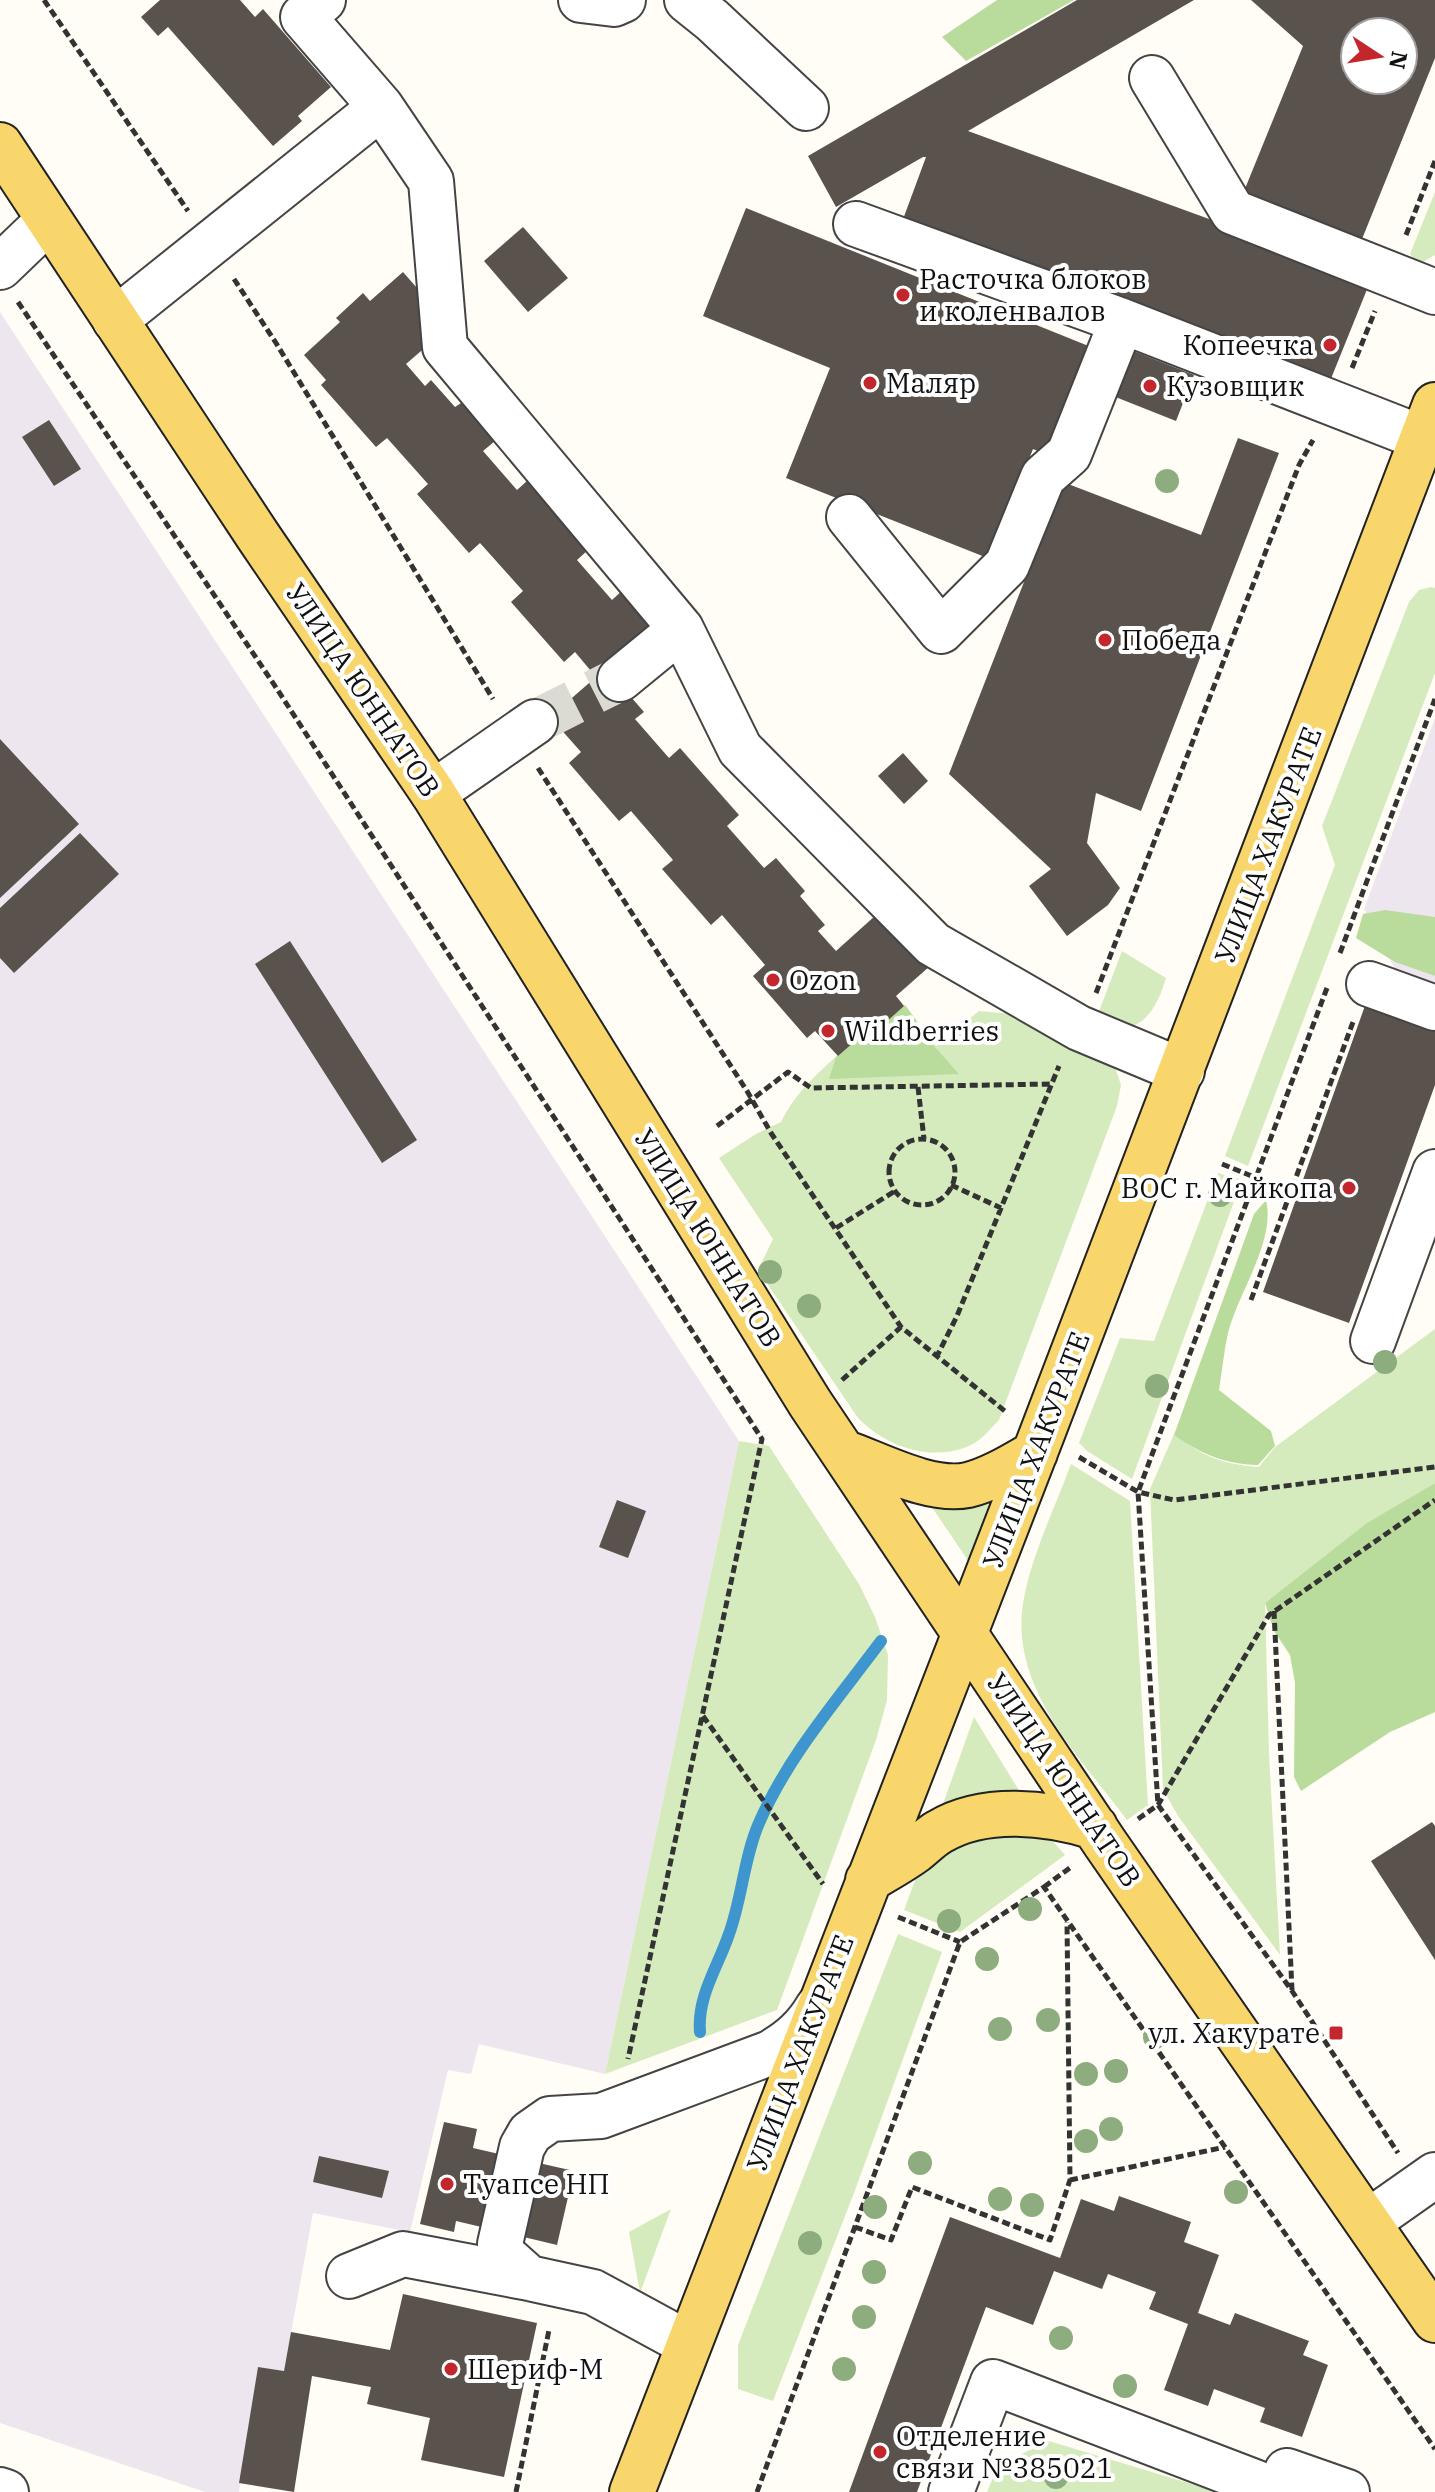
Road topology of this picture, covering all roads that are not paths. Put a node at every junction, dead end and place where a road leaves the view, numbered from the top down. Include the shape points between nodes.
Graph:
1 (323, 0) edge
2 (581, 0) edge
3 (623, 0) edge
4 (687, 0) edge
5 (1152, 78) dead end
6 (381, 107) junction
7 (806, 108) dead end
8 (0, 145) edge
9 (49, 220) junction
10 (856, 224) dead end
11 (9, 284) edge
12 (1435, 292) edge
13 (115, 320) junction
14 (1122, 321) junction
15 (1428, 422) edge
16 (849, 517) dead end
17 (681, 629) junction
18 (620, 679) tunnel mouth
19 (525, 729) tunnel mouth
20 (433, 793) junction
21 (1349, 984) road end
22 (1435, 1008) edge
23 (1182, 1071) junction
24 (1435, 1172) edge
25 (1419, 1214) junction
26 (1435, 1269) edge
27 (1373, 1341) dead end
28 (1038, 1444) junction
29 (843, 1452) junction
30 (964, 1634) junction
31 (1095, 1827) junction
32 (868, 1880) junction
33 (818, 2007) junction
34 (1427, 2180) edge
35 (1368, 2222) junction
36 (349, 2276) dead end
37 (529, 2278) junction
38 (1435, 2320) edge
39 (687, 2343) junction
40 (1268, 2487) edge
41 (0, 2490) edge
42 (6, 2492) edge
43 (632, 2492) edge
44 (951, 2492) edge
45 (1347, 2492) edge

1 - 6 street via 303,17
2 - 3 street
4 - 7 street
5 - 12 street via 1233,212
6 - 13 street
6 - 17 street via 431,181 445,347
8 - 9 main road, УЛИЦА ЮННАТОВ
9 - 11 street
9 - 13 main road, УЛИЦА ЮННАТОВ
10 - 14 street
13 - 20 main road, УЛИЦА ЮННАТОВ
14 - 15 street via 1334,403
14 - 16 street via 1069,454 1043,477 1007,565 941,631
15 - 23 main road, УЛИЦА ХАКУРАТЕ
17 - 18 street
17 - 23 street via 740,749 933,944 1079,1028
19 - 20 street
20 - 29 main road, УЛИЦА ЮННАТОВ
21 - 22 street
23 - 28 main road, УЛИЦА ХАКУРАТЕ
24 - 25 street
25 - 26 street via 1415,1240
25 - 27 street
28 - 29 main road via 989,1478 965,1485 923,1481
28 - 30 main road, УЛИЦА ХАКУРАТЕ
29 - 30 main road, УЛИЦА ЮННАТОВ
30 - 31 main road, УЛИЦА ЮННАТОВ
30 - 32 main road, УЛИЦА ХАКУРАТЕ
31 - 32 main road via 1025,1814 968,1821 939,1832
31 - 35 main road, УЛИЦА ЮННАТОВ
32 - 33 main road, УЛИЦА ХАКУРАТЕ
33 - 37 street via 795,2037 770,2053 601,2116 550,2119 530,2133 522,2147 500,2244 501,2253
33 - 39 main road, УЛИЦА ХАКУРАТЕ
34 - 35 street
35 - 38 main road, УЛИЦА ЮННАТОВ
36 - 37 street via 403,2254
37 - 39 street via 593,2292
39 - 43 main road, УЛИЦА ХАКУРАТЕ
40 - 44 street via 993,2382
40 - 45 street via 1287,2471
41 - 42 street

